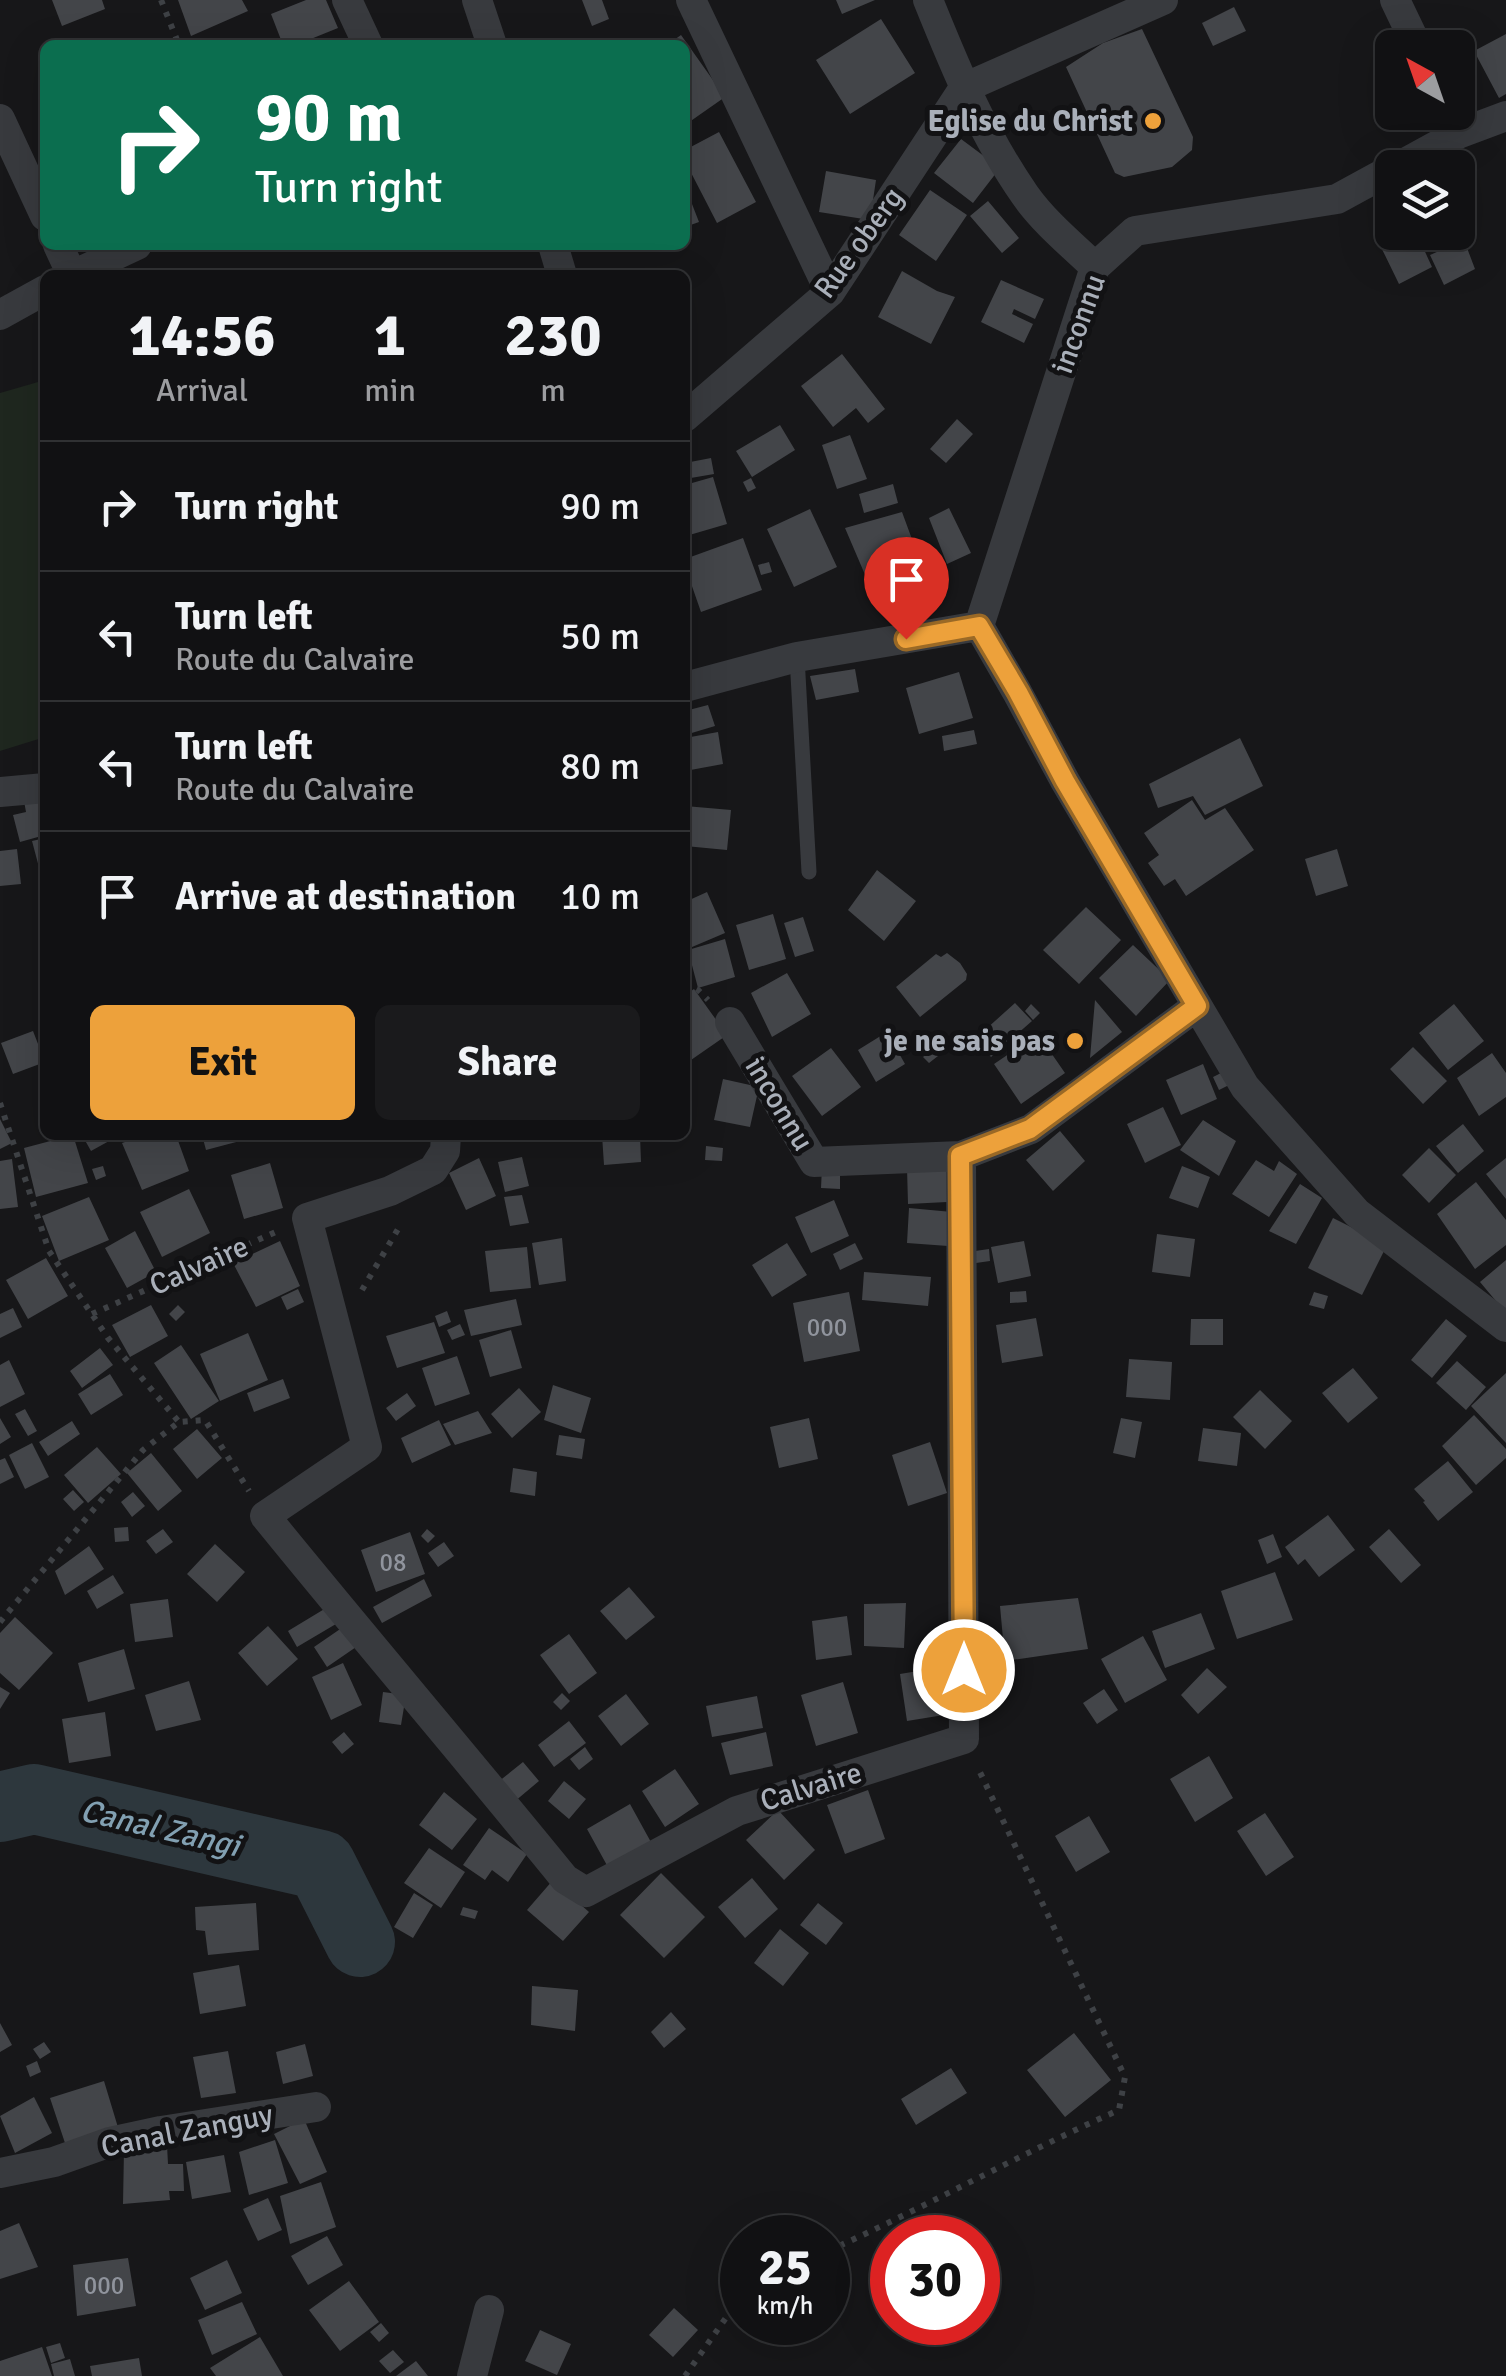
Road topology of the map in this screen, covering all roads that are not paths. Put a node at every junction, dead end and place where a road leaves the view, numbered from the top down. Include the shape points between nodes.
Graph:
1 (347, 0) edge
2 (477, 0) edge
3 (691, 0) edge
4 (928, 0) edge
5 (1163, 0) edge
6 (1396, 0) edge
7 (1410, 30) edge
8 (366, 40) edge
9 (490, 40) edge
10 (964, 88) junction
11 (1506, 116) edge
12 (0, 119) edge
13 (1475, 120) edge
14 (1444, 130) edge
15 (1418, 150) edge
16 (1375, 179) edge
17 (40, 205) edge
18 (126, 250) edge
19 (1095, 268) junction
20 (84, 270) edge
21 (830, 292) junction
22 (40, 293) edge
23 (0, 314) edge
24 (690, 413) edge
25 (979, 626) junction
26 (797, 657) junction
27 (690, 685) edge
28 (40, 788) edge
29 (0, 792) edge
30 (809, 872) dead end
31 (1197, 1006) junction
32 (730, 1022) dead end
33 (446, 1140) edge
34 (960, 1156) junction
35 (1506, 1327) edge
36 (316, 2107) dead end
37 (0, 2173) edge
38 (488, 2310) dead end
39 (472, 2376) edge

1 - 8 street
2 - 9 street
3 - 21 street
4 - 10 street
5 - 10 street
6 - 7 street
10 - 19 street via 1025,195
10 - 21 street, Rue oberg
11 - 13 street, inconnu
12 - 17 street
14 - 15 street, inconnu
16 - 19 street, inconnu via 1338,199 1135,230
18 - 20 street
19 - 25 street, inconnu
21 - 24 street, Rue oberg
22 - 23 street
25 - 26 street
25 - 31 street
26 - 27 street
26 - 30 lane
28 - 29 street
31 - 34 street via 1030,1129
31 - 35 street via 1244,1087 1357,1213
32 - 34 street, inconnu via 814,1162
33 - 34 street, Calvaire via 433,1170 307,1218 367,1447 266,1516 565,1879 586,1892 737,1810 964,1739
36 - 37 street, Canal Zanguy via 161,2130
38 - 39 street

